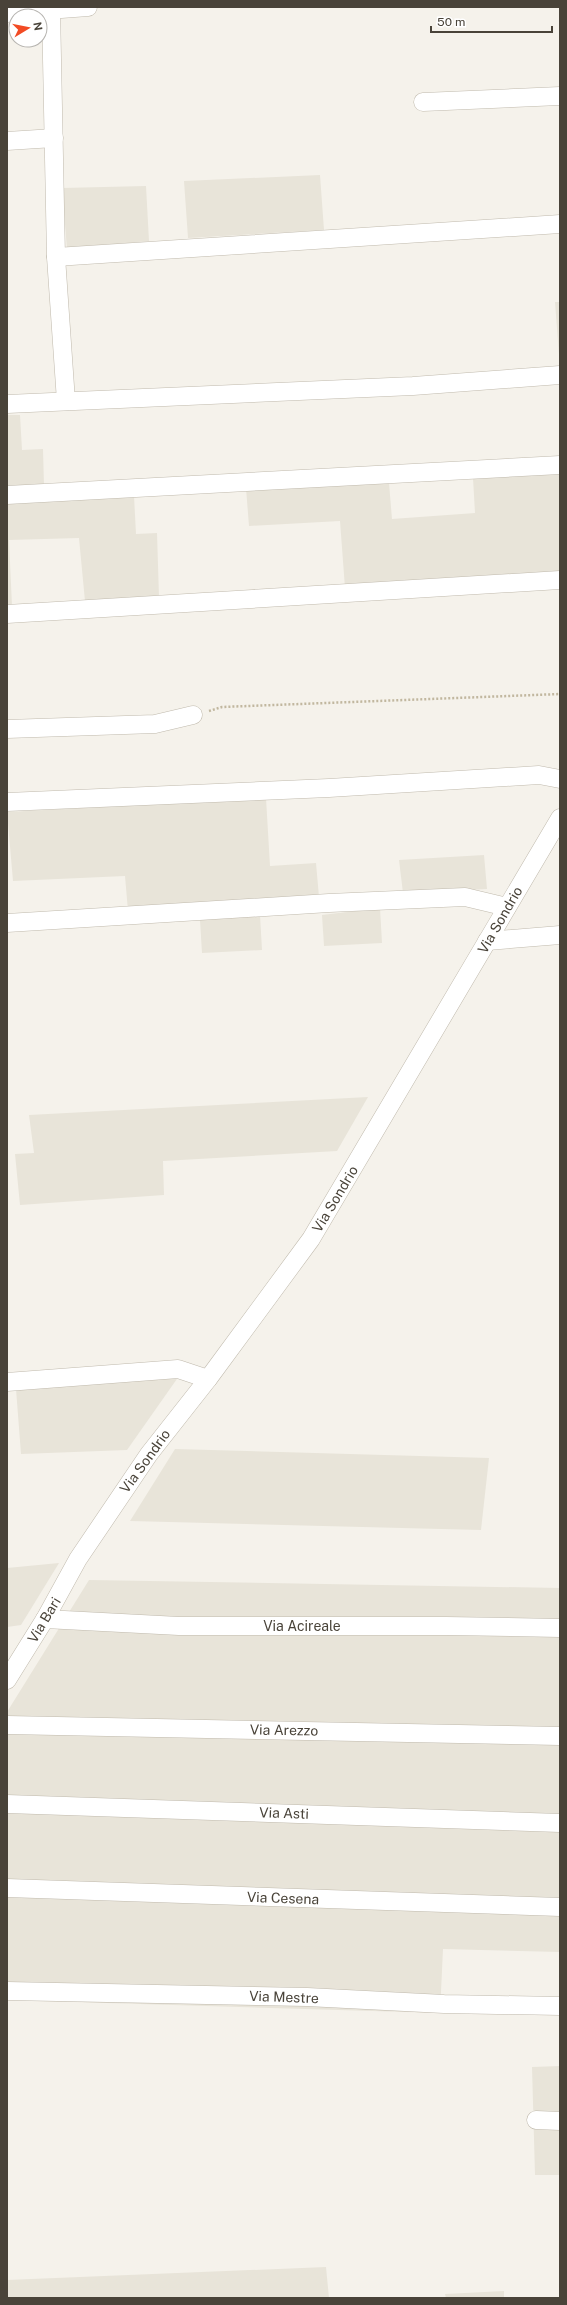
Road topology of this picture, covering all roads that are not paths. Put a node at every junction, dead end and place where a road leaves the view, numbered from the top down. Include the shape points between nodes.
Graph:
1 (88, 7) edge
2 (51, 9) junction
3 (7, 12) edge
4 (560, 96) edge
5 (423, 102) dead end
6 (54, 138) junction
7 (7, 141) edge
8 (560, 224) edge
9 (56, 256) junction
10 (560, 375) edge
11 (66, 401) junction
12 (7, 404) edge
13 (560, 464) edge
14 (7, 495) edge
15 (560, 580) edge
16 (7, 614) edge
17 (193, 715) road end
18 (7, 729) edge
19 (560, 779) edge
20 (7, 802) edge
21 (560, 818) edge
22 (507, 907) junction
23 (7, 923) edge
24 (560, 935) edge
25 (487, 941) junction
26 (208, 1379) junction
27 (7, 1382) edge
28 (78, 1558) joint
29 (45, 1620) junction
30 (560, 1628) edge
31 (7, 1680) edge
32 (7, 1725) edge
33 (560, 1736) edge
34 (7, 1804) edge
35 (560, 1823) edge
36 (7, 1888) edge
37 (560, 1907) edge
38 (7, 1991) edge
39 (560, 2006) edge
40 (536, 2120) dead end
41 (560, 2121) edge

1 - 2 street
2 - 3 street
2 - 6 street
4 - 5 street
6 - 7 street
6 - 9 street
8 - 9 street
9 - 11 street
10 - 11 street via 413,386
11 - 12 street
13 - 14 street
15 - 16 street
17 - 18 street via 155,724
19 - 20 street via 539,775
21 - 22 street, Via Sondrio
22 - 23 street via 466,897
22 - 25 street, Via Sondrio
24 - 25 street
25 - 26 street, Via Sondrio via 311,1239
26 - 27 street via 178,1369
26 - 28 street, Via Sondrio via 149,1454
28 - 29 street, Via Bari
29 - 30 street, Via Acireale via 180,1626
29 - 31 street, Via Bari
32 - 33 street, Via Arezzo
34 - 35 street, Via Asti
36 - 37 street, Via Cesena
38 - 39 street, Via Mestre
40 - 41 street

